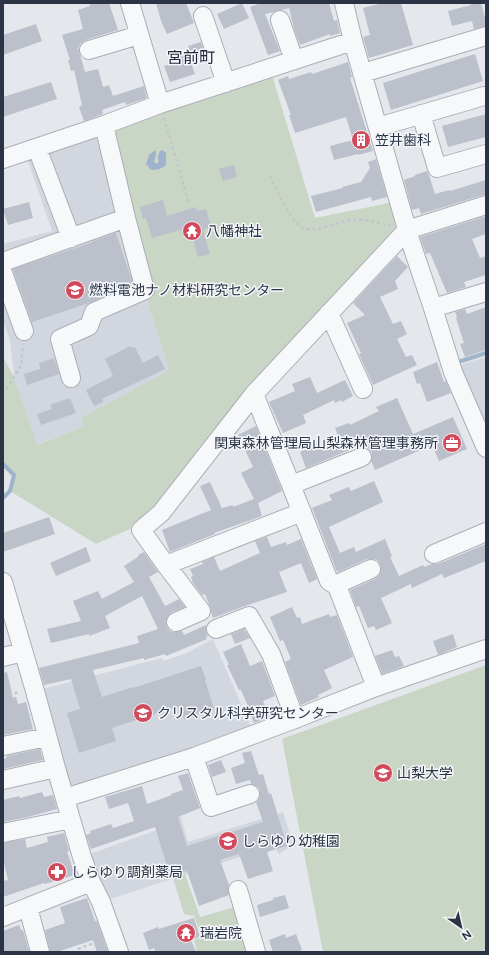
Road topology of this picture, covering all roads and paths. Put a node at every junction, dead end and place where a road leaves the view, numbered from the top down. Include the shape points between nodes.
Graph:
1 (130, 3) edge
2 (344, 3) edge
3 (203, 16) dead end
4 (280, 20) dead end
5 (139, 35) junction
6 (486, 36) edge
7 (353, 41) junction
8 (89, 50) dead end
9 (294, 60) junction
10 (363, 73) junction
11 (226, 83) junction
12 (484, 96) dead end
13 (160, 104) junction
14 (421, 114) junction
15 (104, 125) junction
16 (378, 127) junction
17 (37, 148) junction
18 (486, 154) edge
19 (3, 159) edge
20 (270, 176) dead end
21 (190, 204) dead end
22 (486, 205) edge
23 (126, 218) junction
24 (407, 230) junction
25 (71, 238) junction
26 (3, 262) edge
27 (3, 273) edge
28 (486, 292) edge
29 (433, 308) junction
30 (329, 313) junction
31 (24, 331) joint
32 (71, 378) dead end
33 (363, 389) dead end
34 (3, 394) edge
35 (254, 394) junction
36 (486, 448) edge
37 (362, 457) dead end
38 (291, 485) junction
39 (302, 512) junction
40 (486, 532) edge
41 (434, 554) dead end
42 (166, 565) junction
43 (370, 570) dead end
44 (3, 582) edge
45 (335, 585) junction
46 (176, 622) dead end
47 (216, 629) dead end
48 (486, 649) edge
49 (23, 652) junction
50 (3, 657) edge
51 (376, 687) junction
52 (295, 719) junction
53 (47, 737) junction
54 (3, 746) edge
55 (194, 757) junction
56 (56, 768) junction
57 (3, 780) edge
58 (250, 794) dead end
59 (64, 798) junction
60 (71, 819) junction
61 (3, 833) edge
62 (92, 882) junction
63 (238, 890) dead end
64 (28, 907) junction
65 (3, 917) edge
66 (116, 944) edge
67 (78, 949) dead end
68 (40, 952) edge
69 (256, 952) edge

1 - 5 street
2 - 7 street
3 - 11 street
4 - 9 street
5 - 8 street
5 - 13 street
6 - 10 street
7 - 9 street
7 - 10 street
9 - 11 street
10 - 16 street
11 - 13 street
12 - 14 street
13 - 15 street
13 - 21 path
14 - 16 street
14 - 18 street via 437,168
15 - 17 street
15 - 23 street
16 - 24 street
17 - 19 street
17 - 25 street
20 - 24 path via 292,220 302,228 314,229 351,220 362,220
22 - 24 street
23 - 25 street
23 - 32 street via 145,290 94,312 89,326 60,340
24 - 29 street
24 - 30 street
25 - 26 street
27 - 31 street
28 - 29 street
29 - 36 street via 453,372
30 - 33 street
30 - 35 street
31 - 34 path via 21,366
35 - 38 street
35 - 42 street via 161,513 141,530
37 - 38 street
38 - 39 street
39 - 42 street
39 - 45 street via 329,581
40 - 41 street
42 - 46 street via 201,611
43 - 45 street
44 - 49 street
45 - 51 street
47 - 52 street via 248,616 271,654
48 - 51 street
49 - 50 street
49 - 53 street
51 - 52 street
52 - 55 street
53 - 54 street
53 - 56 street
55 - 58 street via 210,807
55 - 59 street
56 - 57 street
56 - 59 street
59 - 60 street
60 - 61 street
60 - 62 street
62 - 64 street
62 - 66 street
63 - 69 street
64 - 65 street
64 - 68 street
66 - 67 path

